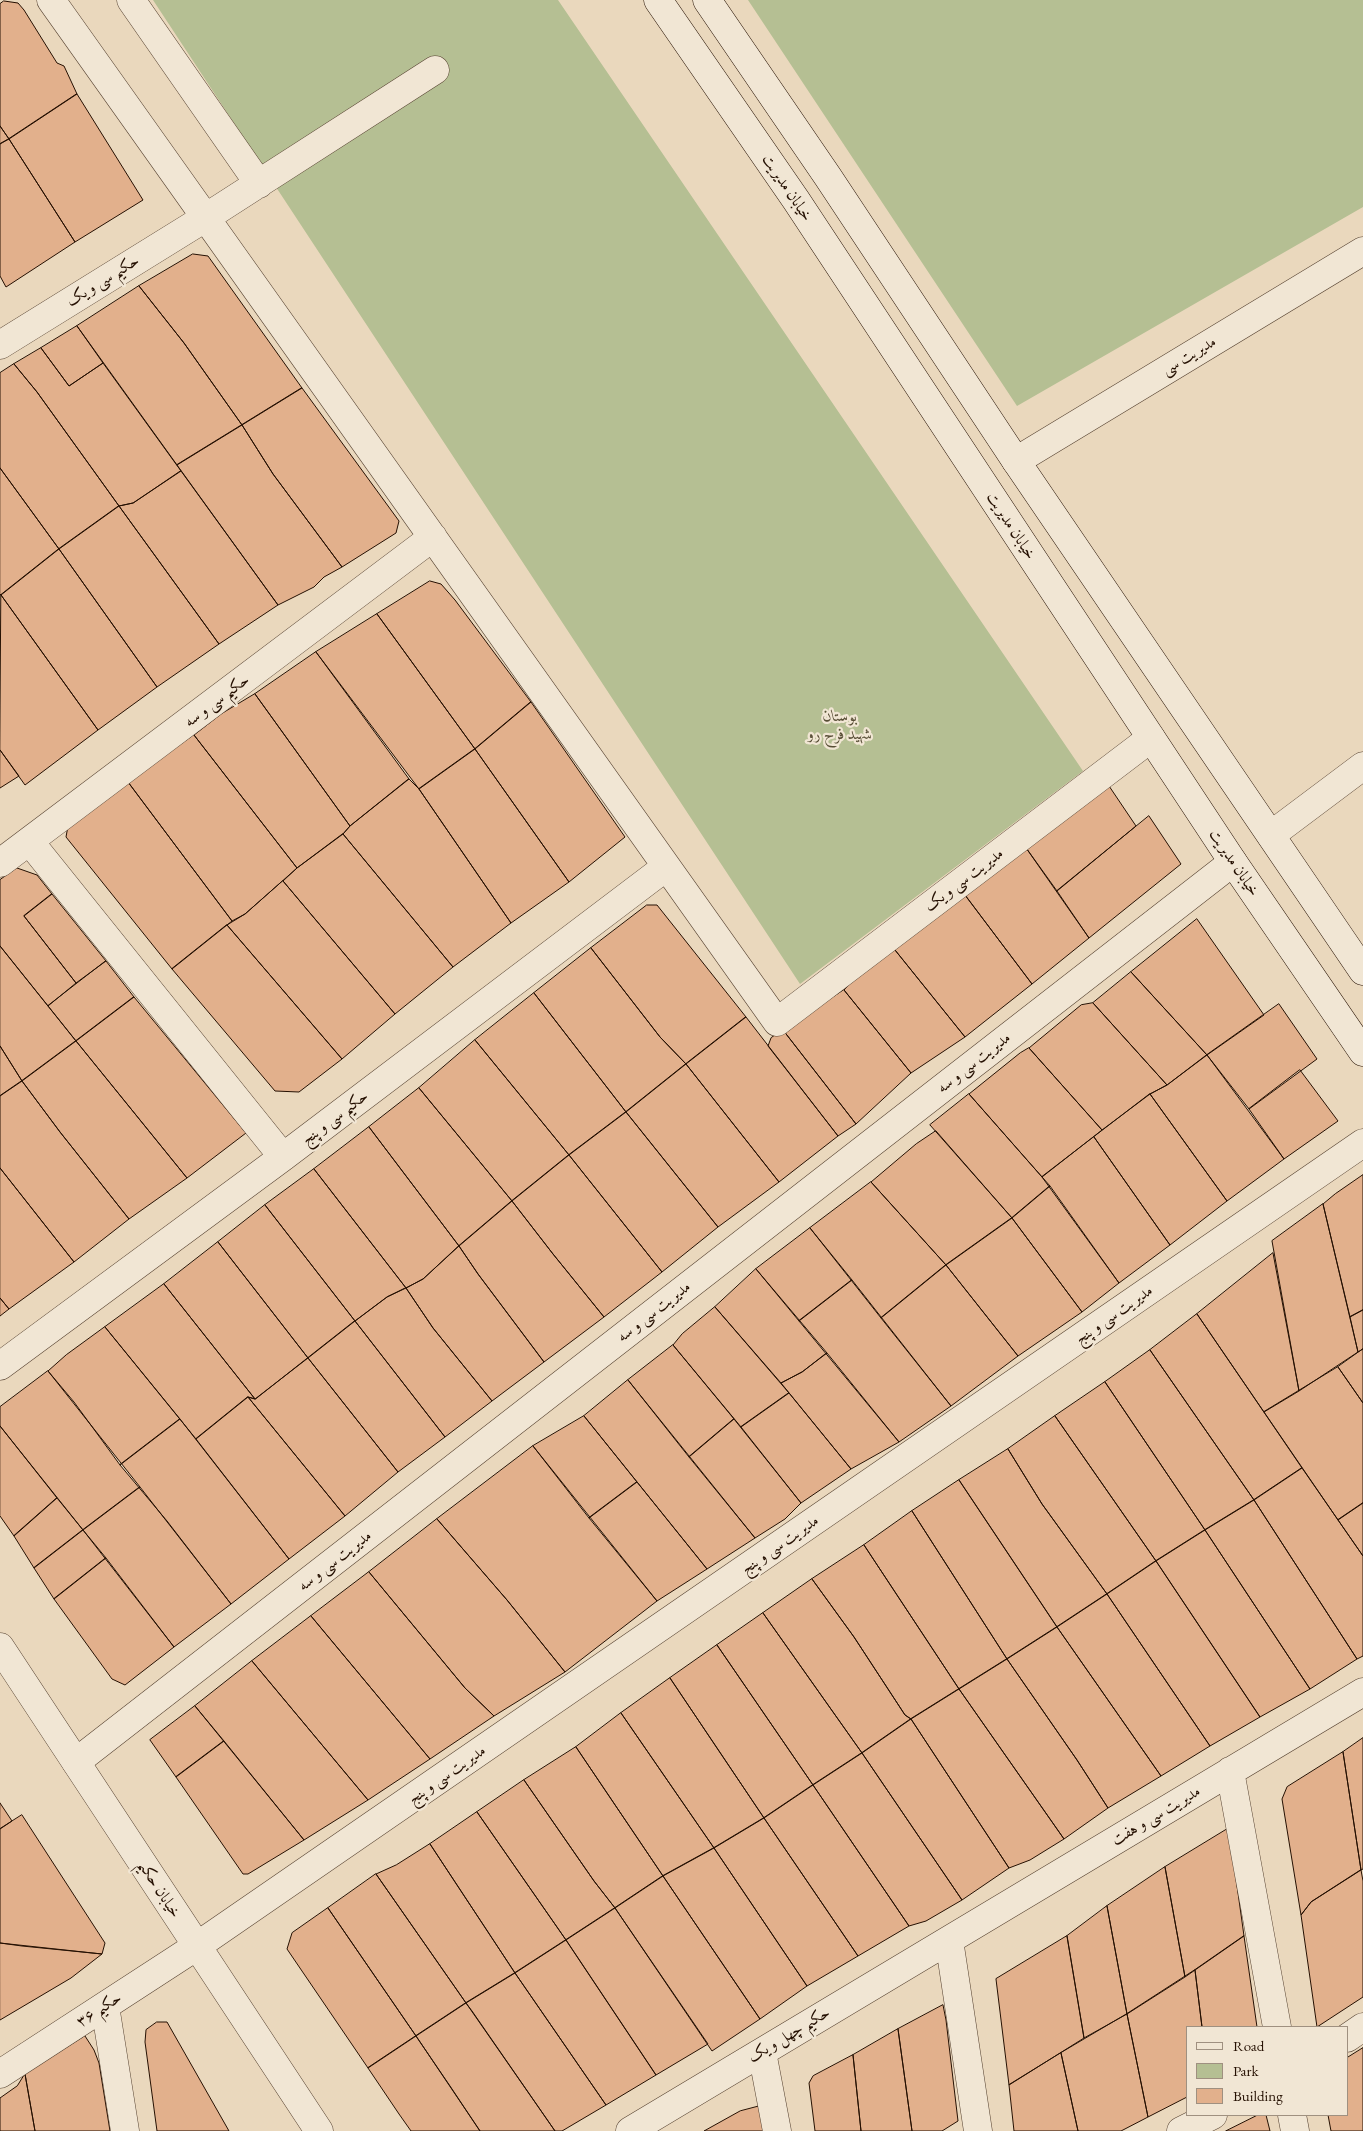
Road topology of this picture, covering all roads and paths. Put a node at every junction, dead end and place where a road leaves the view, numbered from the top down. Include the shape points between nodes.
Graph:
1 (51, 0) edge
2 (132, 0) edge
3 (658, 0) edge
4 (707, 0) edge
5 (435, 70) dead end
6 (828, 177) junction
7 (259, 184) junction
8 (796, 200) junction
9 (205, 218) junction
10 (1363, 251) edge
11 (0, 345) edge
12 (1016, 461) junction
13 (433, 538) junction
14 (1151, 738) junction
15 (1363, 766) edge
16 (1270, 835) junction
17 (30, 842) junction
18 (1233, 862) junction
19 (0, 863) edge
20 (666, 867) junction
21 (1363, 971) edge
22 (1363, 1052) edge
23 (1363, 1143) edge
24 (283, 1157) junction
25 (0, 1366) edge
26 (0, 1647) edge
27 (1363, 1692) edge
28 (76, 1762) junction
29 (1230, 1772) junction
30 (949, 1940) junction
31 (197, 1946) junction
32 (104, 2006) junction
33 (1277, 2026) edge
34 (1363, 2027) edge
35 (1348, 2037) edge
36 (762, 2052) junction
37 (0, 2074) edge
38 (1212, 2116) edge
39 (1292, 2116) edge
40 (974, 2129) edge
41 (125, 2131) edge
42 (318, 2131) edge
43 (630, 2131) edge
44 (777, 2131) edge
45 (1181, 2131) edge
46 (1295, 2131) edge

1 - 9 street
2 - 7 street
3 - 8 street, خیابان مدیریت
4 - 6 street
5 - 7 street, حکیم سی و یک
6 - 8 street
6 - 12 street
7 - 9 street, حکیم سی و یک
8 - 14 street, خیابان مدیریت
9 - 11 street, حکیم سی و یک
9 - 13 street
10 - 12 street, مدیریت سی
12 - 16 street
13 - 17 street, حکیم سی و سه
13 - 20 street
14 - 18 street, خیابان مدیریت
14 - 20 street, مدیریت سی و یک via 777,1022
15 - 16 street
16 - 21 street
17 - 19 street, حکیم سی و سه
17 - 24 street
18 - 22 street, خیابان مدیریت
18 - 28 street, مدیریت سی و سه
20 - 24 street, حکیم سی و پنج
23 - 31 street, مدیریت سی و پنج
24 - 25 street, حکیم سی و پنج
26 - 28 street, خیابان حکیم
27 - 29 street, مدیریت سی و هفت
28 - 31 street, خیابان حکیم
29 - 30 street, مدیریت سی و هفت
29 - 33 street
30 - 36 street, حکیم چهل و یک
30 - 40 street
31 - 32 street, حکیم ۳۶
31 - 42 street, خیابان حکیم
32 - 37 street, حکیم ۳۶
32 - 41 street
34 - 35 street
36 - 43 street, حکیم چهل و یک
36 - 44 street
38 - 45 street
39 - 46 street

